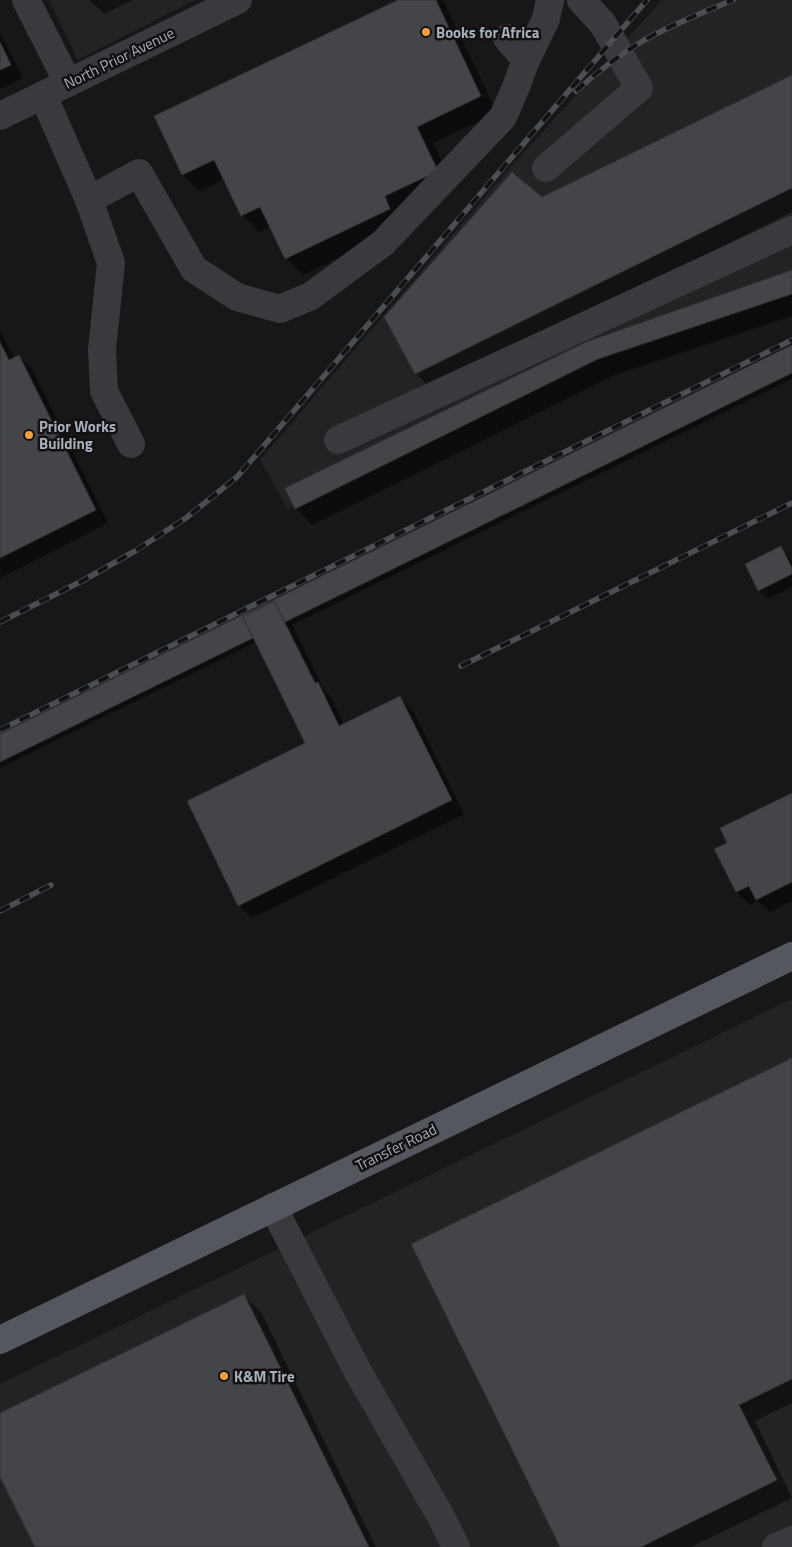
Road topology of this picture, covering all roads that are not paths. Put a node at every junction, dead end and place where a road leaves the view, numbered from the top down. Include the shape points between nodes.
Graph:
1 (26, 0) edge
2 (238, 0) edge
3 (550, 0) edge
4 (581, 0) edge
5 (507, 38) dead end
6 (526, 60) junction
7 (68, 83) junction
8 (43, 95) junction
9 (0, 116) edge
10 (546, 168) dead end
11 (89, 200) junction
12 (792, 230) edge
13 (338, 440) dead end
14 (131, 444) dead end
15 (792, 956) edge
16 (273, 1207) junction
17 (0, 1340) edge
18 (792, 1540) edge
19 (456, 1547) edge
20 (776, 1547) edge

1 - 7 street
2 - 7 street, North Prior Avenue
3 - 6 street via 546,19
4 - 10 street via 603,24 639,88
5 - 6 street
6 - 11 street via 503,117 383,243 311,296 280,309 237,297 194,269 138,174
7 - 8 street, North Prior Avenue
8 - 9 street, North Prior Avenue
8 - 11 street
11 - 14 street via 111,263 102,349 104,391
12 - 13 street
15 - 16 main road, Transfer Road
16 - 17 main road, Transfer Road
16 - 19 street via 357,1370
18 - 20 street

